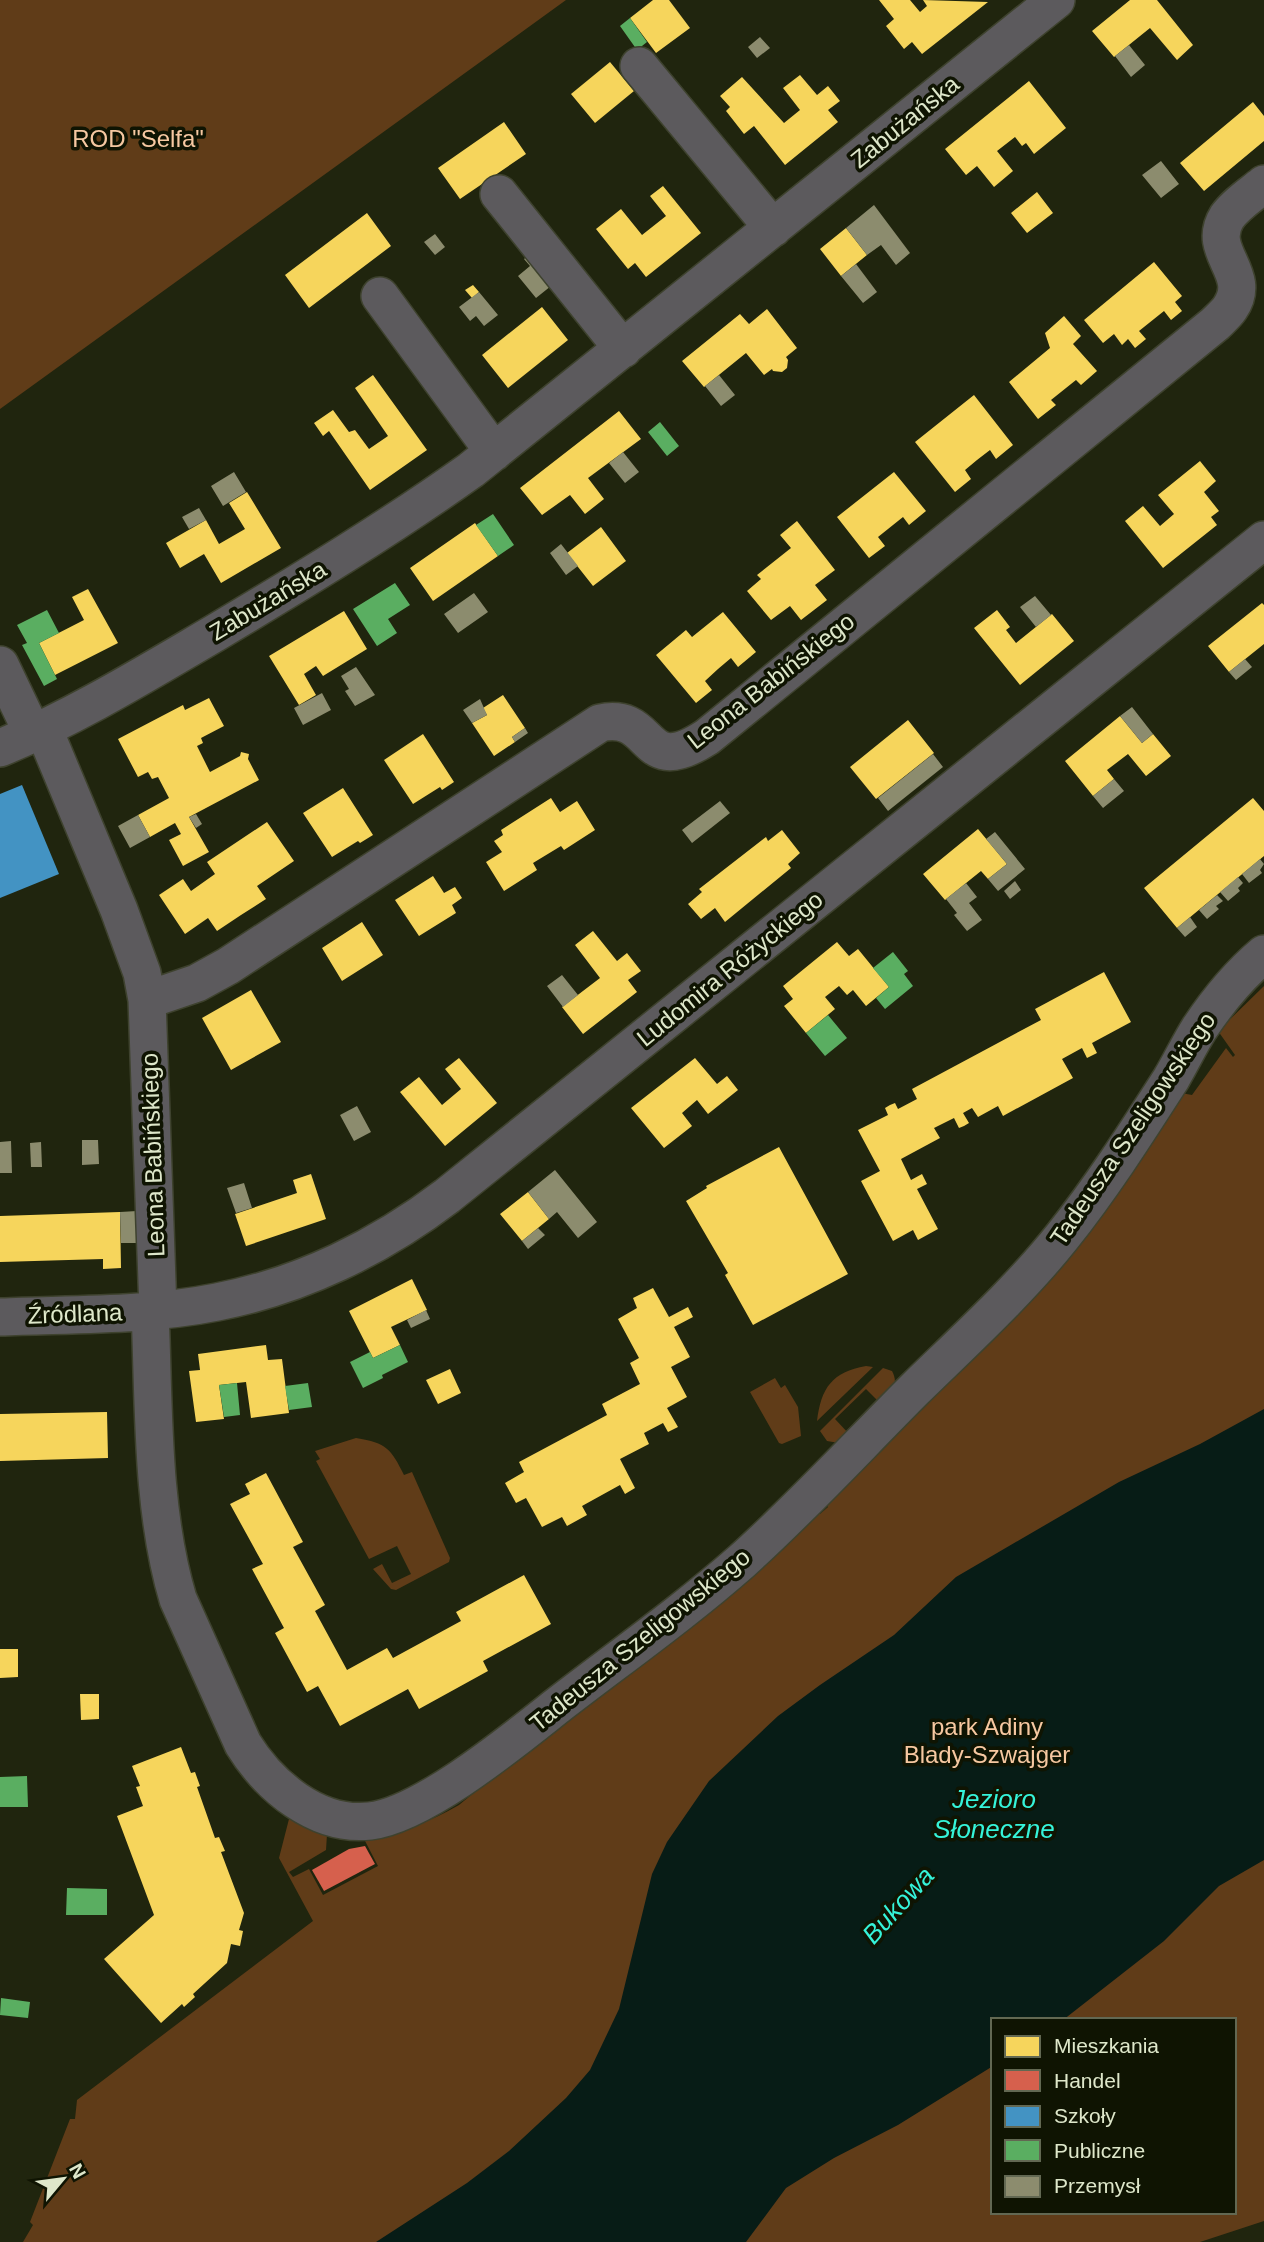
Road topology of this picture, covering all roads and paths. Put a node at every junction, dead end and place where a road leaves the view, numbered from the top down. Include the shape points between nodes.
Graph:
1 (1039, 5) edge
2 (639, 66) dead end
3 (1264, 184) edge
4 (499, 194) dead end
5 (773, 228) junction
6 (380, 296) dead end
7 (623, 349) junction
8 (494, 452) junction
9 (1264, 540) edge
10 (0, 665) edge
11 (38, 732) junction
12 (0, 748) edge
13 (1264, 954) edge
14 (147, 1000) junction
15 (154, 1310) junction
16 (0, 1317) edge

1 - 5 street, Zabużańska
2 - 5 street
3 - 14 street, Leona Babińskiego via 1237,206 1222,229 1220,240 1237,291 1230,308 1215,324 707,737 683,750 661,752 630,725 614,720 600,723 228,966 197,983
4 - 7 street
5 - 7 street, Zabużańska
6 - 8 street
7 - 8 street, Zabużańska
8 - 11 street, Zabużańska via 296,585
9 - 15 street, Ludomira Różyckiego via 433,1207 346,1258 291,1282 216,1303
10 - 11 street
11 - 12 street, Zabużańska
11 - 14 street, Leona Babińskiego via 119,910
13 - 15 street, Tadeusza Szeligowskiego via 1199,1029 1118,1159 1060,1240 776,1527 717,1581 520,1735 440,1791 385,1817 344,1819 309,1807 277,1787 243,1744 178,1599 168,1563 157,1486
14 - 15 street, Leona Babińskiego
15 - 16 street, Źródlana

